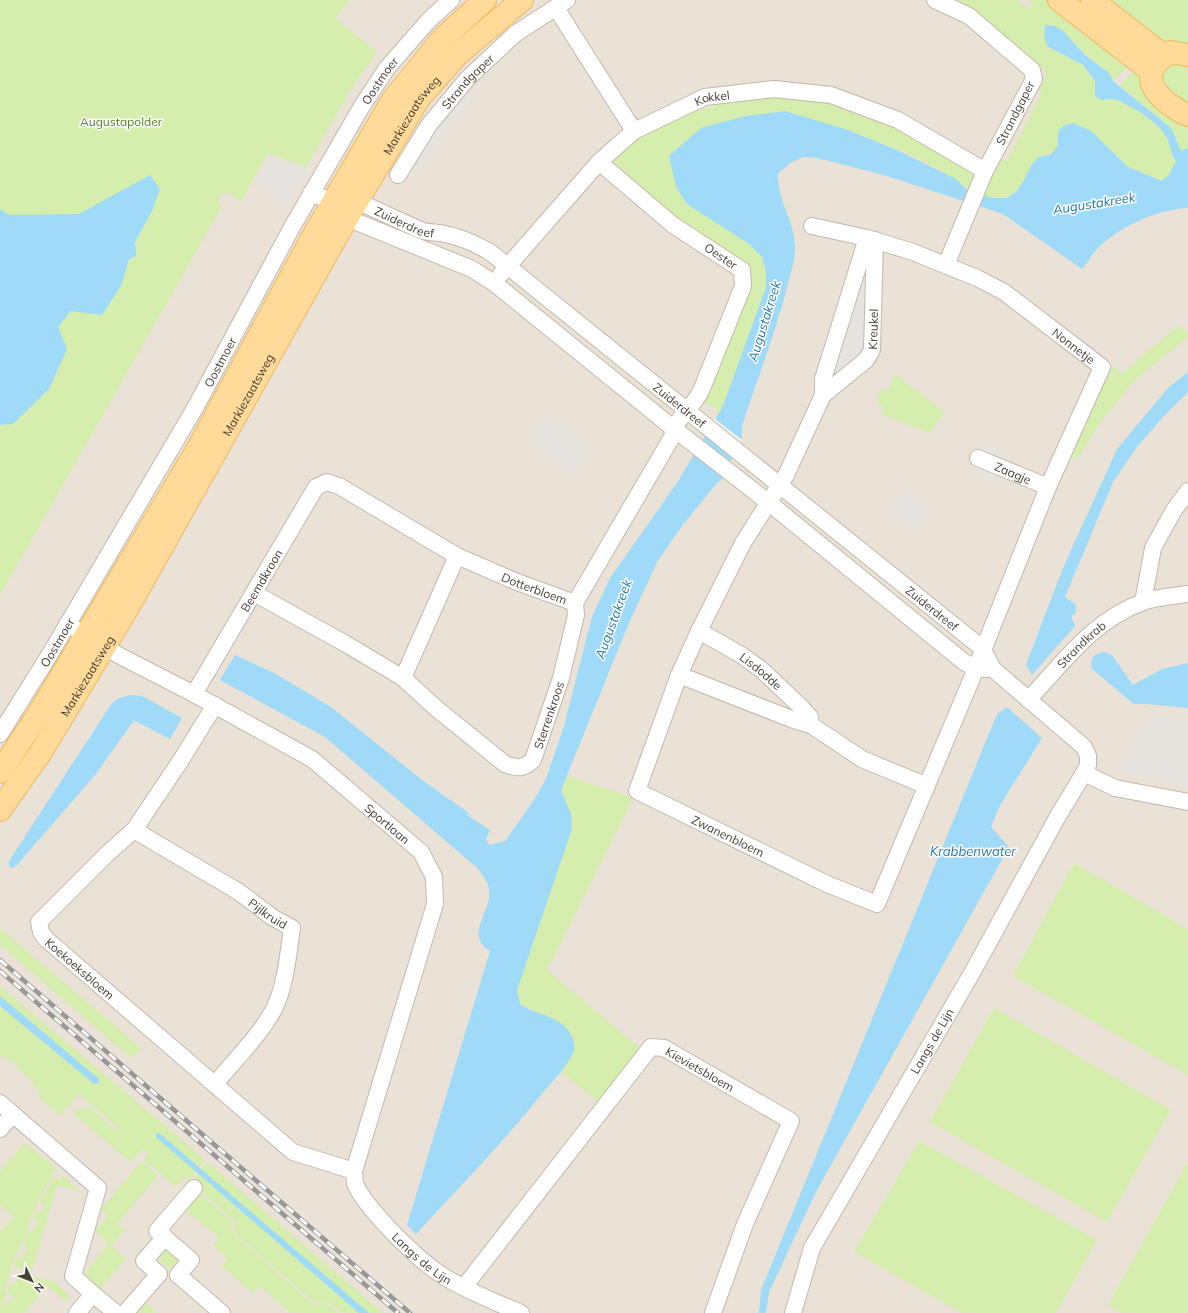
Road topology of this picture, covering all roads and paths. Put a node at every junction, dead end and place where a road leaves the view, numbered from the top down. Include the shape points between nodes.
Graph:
1 (451, 0) edge
2 (485, 0) edge
3 (522, 0) edge
4 (935, 0) edge
5 (1059, 0) edge
6 (1092, 0) edge
7 (562, 4) edge
8 (1188, 55) edge
9 (1158, 63) junction
10 (1188, 116) edge
11 (634, 131) junction
12 (599, 162) junction
13 (398, 175) dead end
14 (982, 178) junction
15 (311, 193) junction
16 (346, 207) junction
17 (812, 226) dead end
18 (871, 239) junction
19 (946, 265) junction
20 (508, 266) junction
21 (494, 283) junction
22 (822, 395) junction
23 (688, 411) junction
24 (673, 428) junction
25 (978, 458) dead end
26 (780, 484) junction
27 (339, 486) joint
28 (1048, 487) junction
29 (1188, 491) edge
30 (768, 502) junction
31 (457, 556) junction
32 (254, 593) junction
33 (1188, 594) edge
34 (1143, 602) junction
35 (574, 603) junction
36 (67, 624) junction
37 (699, 631) junction
38 (95, 641) junction
39 (982, 648) junction
40 (976, 668) junction
41 (993, 669) junction
42 (679, 675) junction
43 (403, 678) junction
44 (194, 694) junction
45 (1028, 700) junction
46 (215, 705) junction
47 (811, 724) junction
48 (0, 734) edge
49 (0, 772) edge
50 (1084, 773) junction
51 (927, 786) junction
52 (1188, 802) edge
53 (0, 810) edge
54 (134, 830) junction
55 (215, 1084) junction
56 (0, 1103) edge
57 (13, 1114) junction
58 (0, 1129) edge
59 (354, 1171) junction
60 (194, 1188) dead end
61 (165, 1237) junction
62 (464, 1287) junction
63 (93, 1294) junction
64 (77, 1313) edge
65 (116, 1313) edge
66 (125, 1313) edge
67 (222, 1313) edge
68 (521, 1313) edge
69 (713, 1313) edge
70 (793, 1313) edge

1 - 15 street, Oostmoer via 429,20 387,68
2 - 16 main road, Markiezaatsweg via 442,39 392,101
3 - 16 main road, Markiezaatsweg via 457,55 419,98
4 - 14 street, Strandgaper via 969,16 1032,70 1034,79
5 - 9 main road
6 - 9 main road
7 - 11 street, Strandgaper
7 - 13 street, Strandgaper via 515,34 467,79 429,125
8 - 9 main road via 1170,52
9 - 10 main road via 1152,83 1158,96
11 - 12 street, Kokkel
11 - 14 street, Kokkel via 704,97 774,88 831,95 898,120
12 - 20 street, Kokkel
12 - 23 street, Oester via 673,225 742,270 743,286 701,391
14 - 19 street, Strandgaper
15 - 16 street, Zuiderdreef
15 - 36 street, Oostmoer via 195,408
16 - 20 street, Zuiderdreef via 429,233 444,234 474,243
16 - 21 street, Zuiderdreef via 472,269
16 - 38 main road, Markiezaatsweg via 126,611
17 - 18 street, Nonnetje
18 - 19 street, Nonnetje
18 - 22 street, Kreukel via 823,379
18 - 22 street, Kreukel via 870,355
19 - 28 street, Nonnetje via 1004,292 1102,367
20 - 21 street, Kokkel
20 - 23 street, Zuiderdreef
21 - 24 street, Zuiderdreef
22 - 26 street, Kreukel
23 - 24 street
23 - 26 street, Zuiderdreef
24 - 30 street, Zuiderdreef
24 - 35 street, Dotterbloem via 672,437
25 - 28 street, Zaagje
26 - 30 street, Kreukel
26 - 39 street, Zuiderdreef
27 - 31 street, Dotterbloem
27 - 32 street, Beemdkroon via 327,482 316,487
28 - 39 street, Nonnetje
29 - 34 street via 1152,548
30 - 37 street, Zwanenbloem via 722,582
30 - 40 street, Zuiderdreef via 964,662
31 - 35 street, Dotterbloem
31 - 43 street
32 - 43 street, Sterrenkroos
32 - 44 street, Beemdkroon
33 - 34 street, Strandkrab
34 - 45 street, Strandkrab via 1102,623 1068,655
35 - 43 street, Sterrenkroos via 576,615 561,678 533,760 526,766 518,769 505,764
36 - 38 street, Sportlaan
36 - 48 street, Oostmoer
37 - 42 street, Zwanenbloem
37 - 47 street, Lisdodde via 743,656 763,671 801,707 810,717
38 - 44 street, Sportlaan
38 - 49 main road, Markiezaatsweg via 38,715
38 - 53 main road, Markiezaatsweg via 41,752
39 - 40 street, Nonnetje
39 - 41 street, Zuiderdreef
40 - 41 street, Zuiderdreef
40 - 51 street, Zwanenbloem
41 - 45 street, Zuiderdreef
42 - 47 street, Lisdodde via 794,720
42 - 51 street, Zwanenbloem via 637,791 827,884 878,904
44 - 46 street, Sportlaan
45 - 50 street, Zuiderdreef via 1084,747 1088,756 1088,765
46 - 54 street, Koekoeksbloem
46 - 59 street, Sportlaan via 312,759 421,852 434,877 436,904 429,930
47 - 51 street, Lisdodde via 862,759
50 - 52 street via 1115,788
50 - 70 street, Langs de Lijn via 972,973 812,1248
54 - 55 street, Pijlkruid via 239,892 272,917 292,928 284,980 274,1009
54 - 55 street, Koekoeksbloem via 39,922 41,932
55 - 59 street, Koekoeksbloem via 293,1152
56 - 57 street
57 - 58 street
57 - 63 street via 98,1188 73,1276
59 - 62 street, Langs de Lijn via 355,1184 365,1199 402,1242 442,1276
60 - 61 street via 157,1231
61 - 66 street via 144,1261 159,1274
61 - 67 street via 191,1260 178,1275
62 - 68 street, Langs de Lijn
62 - 69 street, Kievietsbloem via 651,1046 656,1046 664,1048 791,1121 745,1224
63 - 64 street
63 - 65 street

